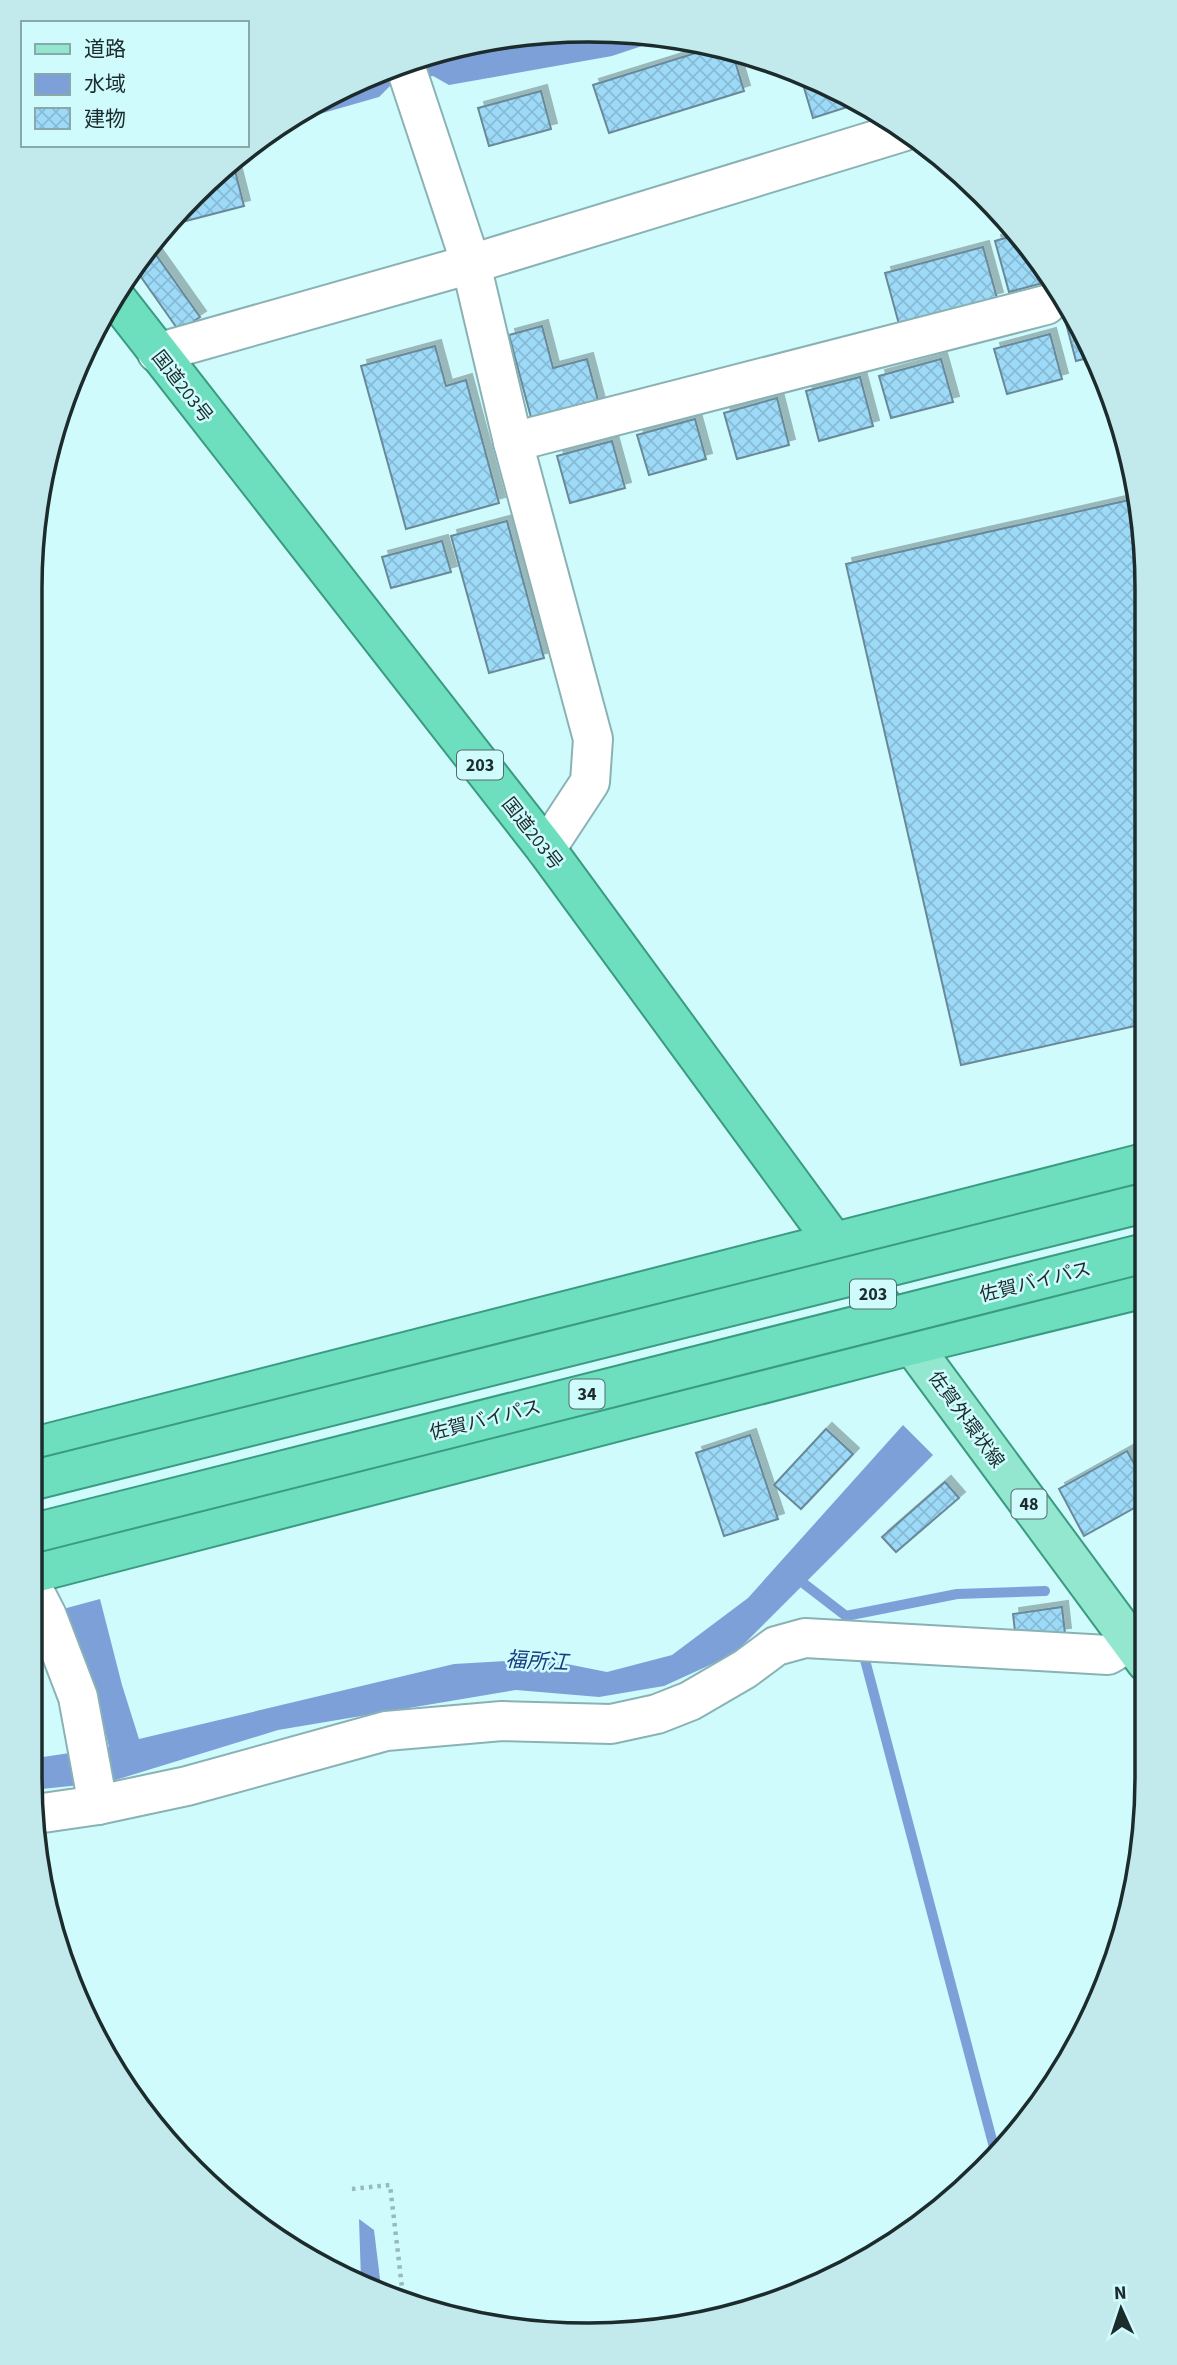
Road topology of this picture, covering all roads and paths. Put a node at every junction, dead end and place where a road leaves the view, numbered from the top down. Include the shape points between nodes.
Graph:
1 (409, 77) edge
2 (893, 135) edge
3 (471, 264) junction
4 (121, 305) edge
5 (1046, 305) dead end
6 (157, 353) junction
7 (513, 442) junction
8 (546, 849) junction
9 (1135, 1165) edge
10 (1135, 1205) edge
11 (834, 1242) junction
12 (1135, 1255) edge
13 (1135, 1290) edge
14 (912, 1345) junction
15 (42, 1445) edge
16 (42, 1478) edge
17 (42, 1531) edge
18 (42, 1571) edge
19 (42, 1606) edge
20 (1135, 1648) edge
21 (1135, 1652) edge
22 (98, 1805) junction
23 (43, 1813) edge
24 (352, 2189) dead end
25 (402, 2290) edge

1 - 3 street
2 - 3 street
3 - 6 street
3 - 7 street
4 - 6 highway, 国道203号 / 203
5 - 7 street
6 - 8 highway, 国道203号 / 203
7 - 8 street via 593,739 590,782
8 - 11 highway, 国道203号 / 203
9 - 11 highway
10 - 16 highway, bridge
11 - 14 highway, 国道203号 / 203
11 - 15 highway
12 - 17 highway, 佐賀バイパス / 34, bridge
13 - 14 highway
14 - 18 highway
14 - 20 main road, 佐賀外環状線 / 48
19 - 22 street via 78,1697
21 - 22 street via 1108,1655 805,1638 776,1646 745,1670 657,1714 611,1724 502,1721 386,1731 187,1786
22 - 23 street
24 - 25 path via 390,2185

